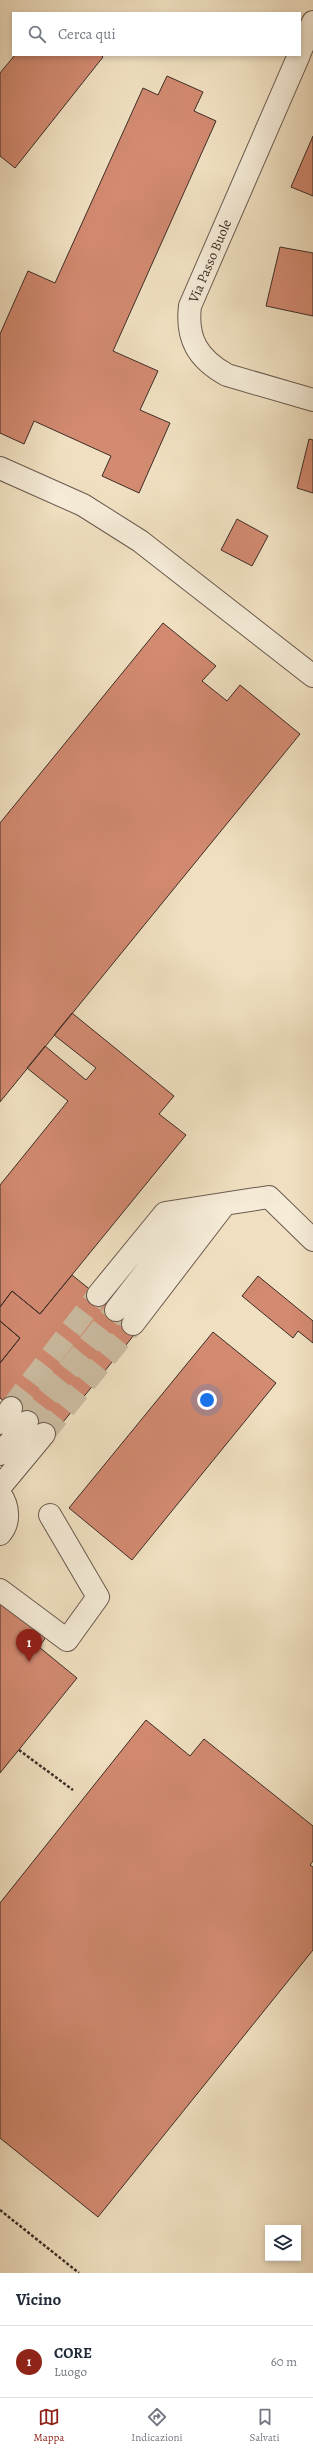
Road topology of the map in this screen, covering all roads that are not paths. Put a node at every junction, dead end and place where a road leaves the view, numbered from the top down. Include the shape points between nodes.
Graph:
1 (313, 22) edge
2 (301, 50) edge
3 (298, 56) edge
4 (313, 400) edge
5 (0, 468) edge
6 (313, 676) edge
7 (225, 1204) junction
8 (194, 1209) junction
9 (313, 1240) edge
10 (98, 1295) tunnel mouth
11 (116, 1310) tunnel mouth
12 (133, 1324) tunnel mouth
13 (20, 1422) edge
14 (0, 1454) edge
15 (0, 1487) edge
16 (0, 1494) edge
17 (50, 1515) dead end
18 (0, 1534) edge
19 (0, 1590) edge

1 - 2 street
3 - 4 street, Via Passo Buole via 190,306 189,328 198,351 217,370
5 - 6 street via 82,505 140,541
7 - 8 street
7 - 9 street via 269,1197
7 - 12 street
8 - 10 street via 165,1213
8 - 11 street
13 - 14 street
13 - 15 street
16 - 18 street via 7,1510 7,1521
17 - 19 street via 98,1597 67,1640

